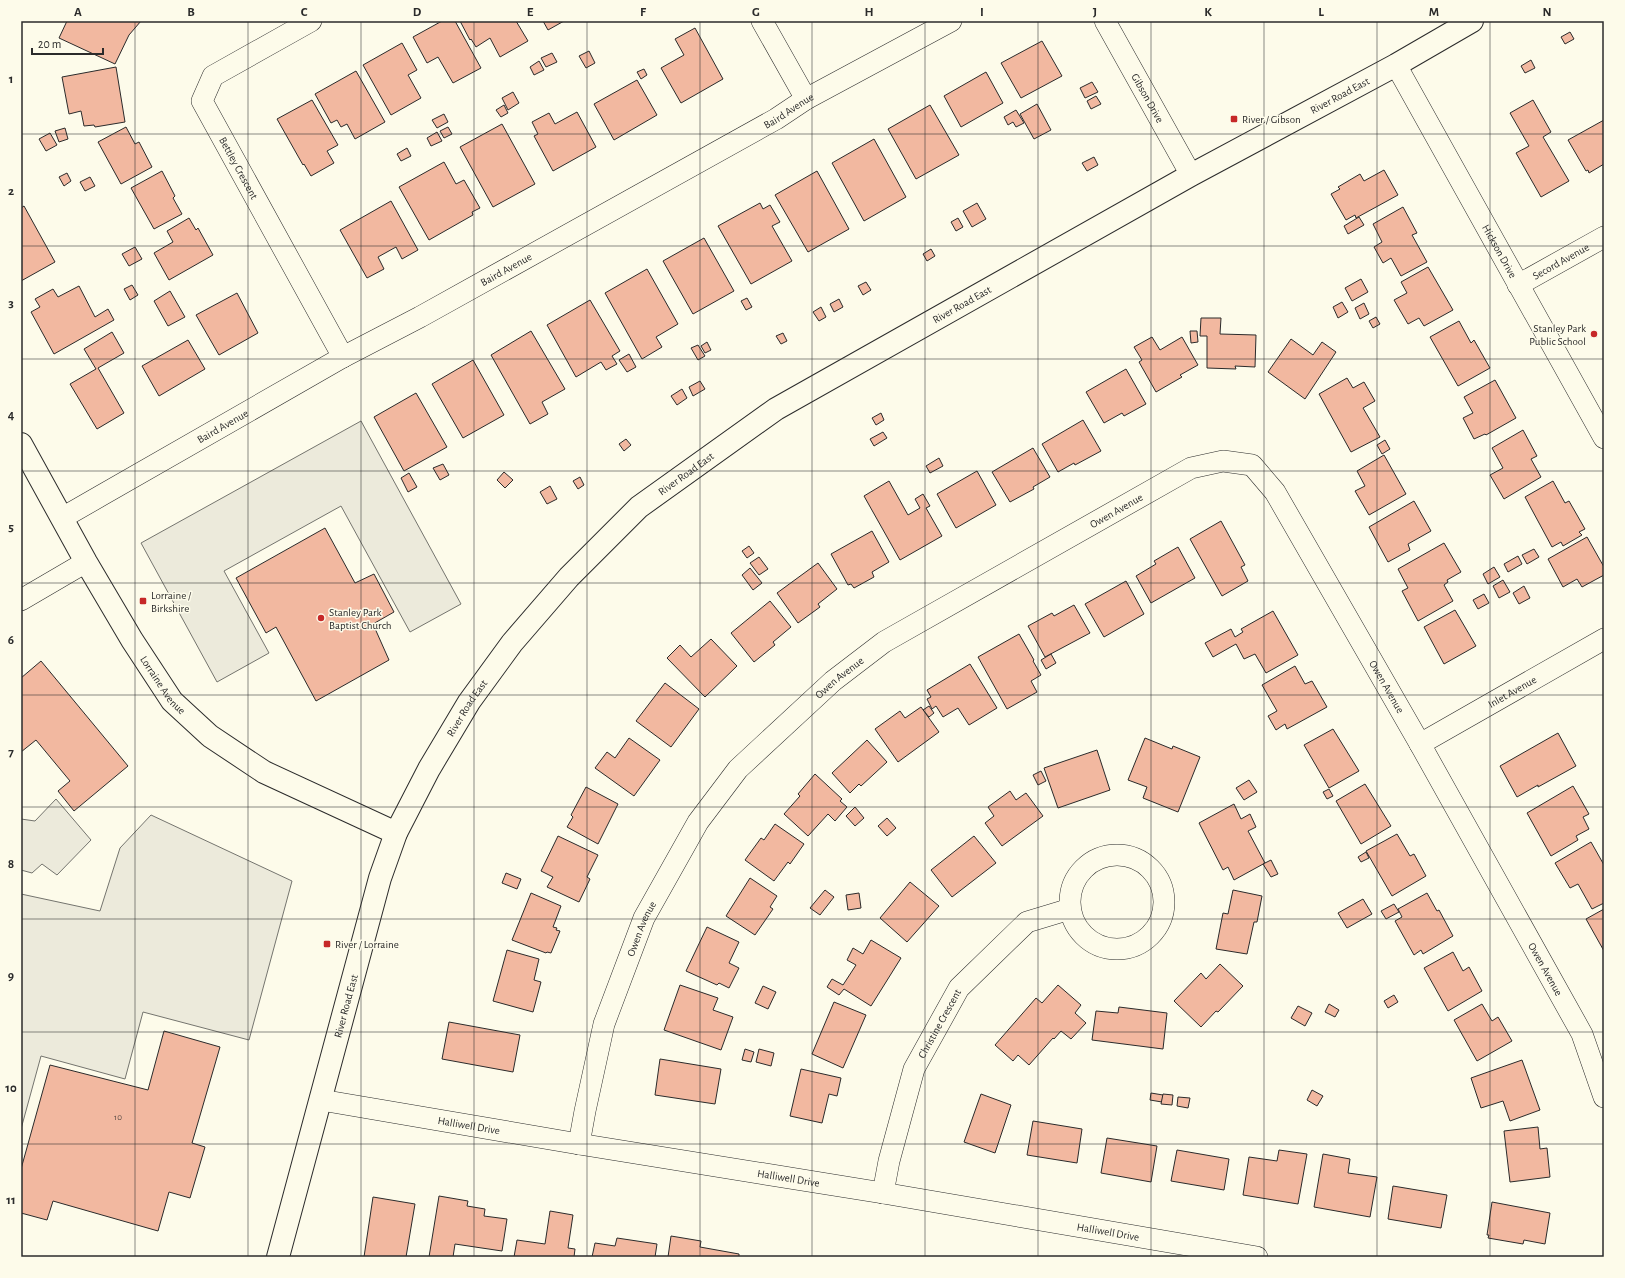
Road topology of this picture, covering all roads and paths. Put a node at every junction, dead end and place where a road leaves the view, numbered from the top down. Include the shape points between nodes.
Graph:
1 (311, 21) edge
2 (762, 21) edge
3 (951, 21) edge
4 (1105, 21) edge
5 (1472, 21) edge
6 (1396, 65) junction
7 (806, 99) junction
8 (1191, 175) junction
9 (1604, 237) edge
10 (1518, 285) junction
11 (343, 357) junction
12 (1604, 438) edge
13 (21, 444) edge
14 (62, 518) junction
15 (86, 562) junction
16 (21, 600) edge
17 (1604, 639) edge
18 (1420, 744) junction
19 (396, 833) junction
20 (1070, 909) junction
21 (1604, 1097) edge
22 (321, 1100) junction
23 (579, 1144) junction
24 (883, 1193) junction
25 (278, 1257) edge
26 (1257, 1257) edge

1 - 11 street, Bettley Crescent via 213,76 202,101
2 - 7 street
3 - 7 street, Baird Avenue
4 - 8 street, Gibson Drive
5 - 6 street, River Road East
6 - 8 street, River Road East
6 - 10 street, Hickson Drive
7 - 11 street, Baird Avenue via 776,119
8 - 19 street, River Road East via 776,409 639,507 568,577 512,643 469,702 429,769
9 - 10 street, Secord Avenue
10 - 12 street, Hickson Drive
11 - 14 street, Baird Avenue
13 - 14 street, Lorraine Avenue
14 - 15 street, Lorraine Avenue
15 - 16 street
15 - 19 street, Lorraine Avenue via 172,701 210,736 264,772
17 - 18 street, Inlet Avenue
18 - 21 street, Owen Avenue via 1582,1034
18 - 23 street, Owen Avenue via 1275,492 1252,465 1223,461 1191,468 884,642 833,681 738,769 698,822 644,918 604,1024
19 - 22 street, River Road East via 380,878
20 - 20 street via 1075,924 1085,938 1095,945 1112,950 1135,947 1149,938 1161,922 1165,906 1164,890 1157,875 1144,862 1128,855 1107,855 1092,862 1076,878 1070,894
20 - 24 street, Christine Crescent via 1027,922 959,988 914,1069
22 - 23 street, Halliwell Drive
22 - 25 street, River Road East
23 - 24 street, Halliwell Drive
24 - 26 street, Halliwell Drive

